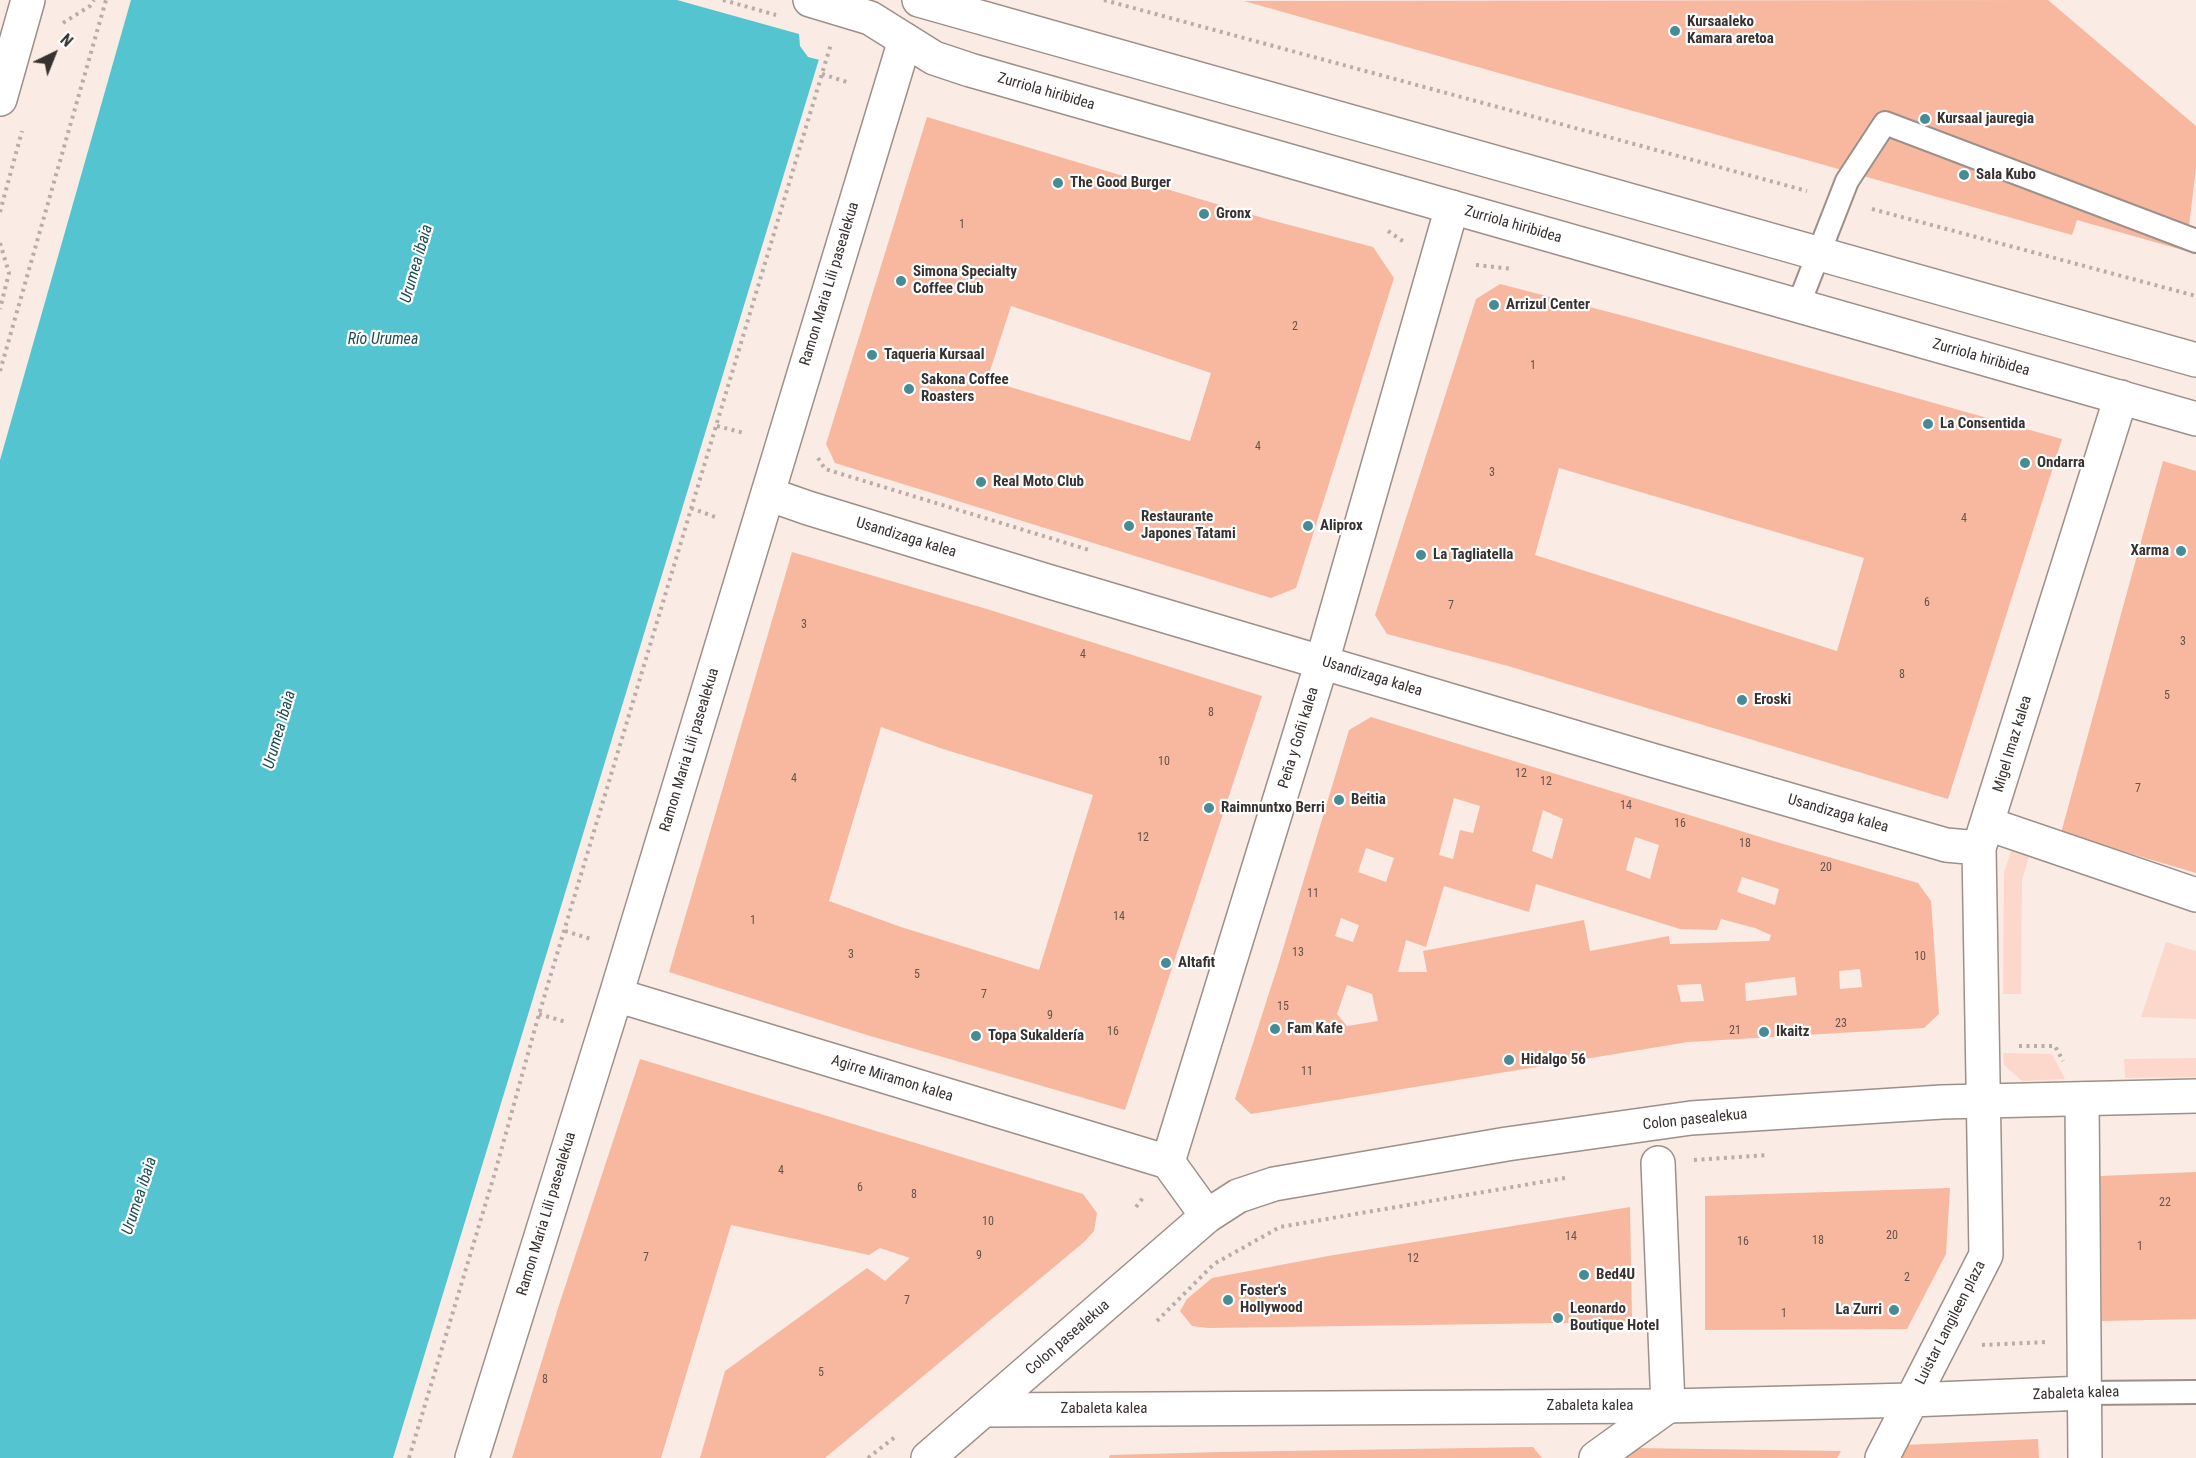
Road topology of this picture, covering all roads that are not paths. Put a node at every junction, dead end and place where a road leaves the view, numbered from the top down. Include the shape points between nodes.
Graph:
1 (28, 0) edge
2 (919, 0) edge
3 (825, 4) edge
4 (905, 40) junction
5 (0, 99) edge
6 (1452, 207) junction
7 (2196, 241) edge
8 (1818, 254) junction
9 (1798, 306) junction
10 (2196, 360) edge
11 (2121, 397) junction
12 (2196, 419) edge
13 (768, 494) junction
14 (1322, 662) junction
15 (1983, 836) junction
16 (2196, 894) edge
17 (616, 995) junction
18 (2196, 1096) edge
19 (2082, 1099) junction
20 (1985, 1101) junction
21 (1168, 1162) junction
22 (1658, 1163) road end
23 (1207, 1216) junction
24 (2196, 1392) edge
25 (2085, 1393) junction
26 (1911, 1400) junction
27 (1668, 1406) junction
28 (984, 1410) junction
29 (472, 1458) edge
30 (928, 1458) edge
31 (1596, 1458) edge
32 (1882, 1458) edge
33 (2085, 1458) edge

1 - 5 street
2 - 8 street
3 - 4 street, Zurriola hiribidea via 870,18
4 - 6 street, Zurriola hiribidea via 934,58 970,70
4 - 13 street, Ramon Maria Lili pasealekua
6 - 9 street, Zurriola hiribidea
6 - 14 street, Peña y Goñi kalea
7 - 8 lane via 1885,123 1847,181
8 - 9 lane
8 - 10 street
9 - 11 street, Zurriola hiribidea
11 - 12 street, Zurriola hiribidea
11 - 15 street, Migel Imaz kalea
13 - 14 street, Usandizaga kalea
13 - 17 street, Ramon Maria Lili pasealekua
14 - 15 street, Usandizaga kalea via 1919,838 1946,845
14 - 21 street, Peña y Goñi kalea
15 - 16 street, Usandizaga kalea
15 - 20 street, Migel Imaz kalea
17 - 21 street, Agirre Miramon kalea
17 - 29 street, Ramon Maria Lili pasealekua
18 - 19 street, Colon pasealekua
19 - 20 street, Colon pasealekua
19 - 25 street
20 - 23 street, Colon pasealekua via 1690,1118 1507,1144 1274,1184 1238,1196
20 - 26 street, Luistar Langileen plaza via 1986,1255
21 - 23 street
22 - 27 street
23 - 28 street, Colon pasealekua
24 - 25 lane, Zabaleta kalea
25 - 26 street, Zabaleta kalea
25 - 33 street
26 - 27 street, Zabaleta kalea
26 - 32 street, Luistar Langileen plaza
27 - 28 street, Zabaleta kalea
27 - 31 street
28 - 30 street, Colon pasealekua

